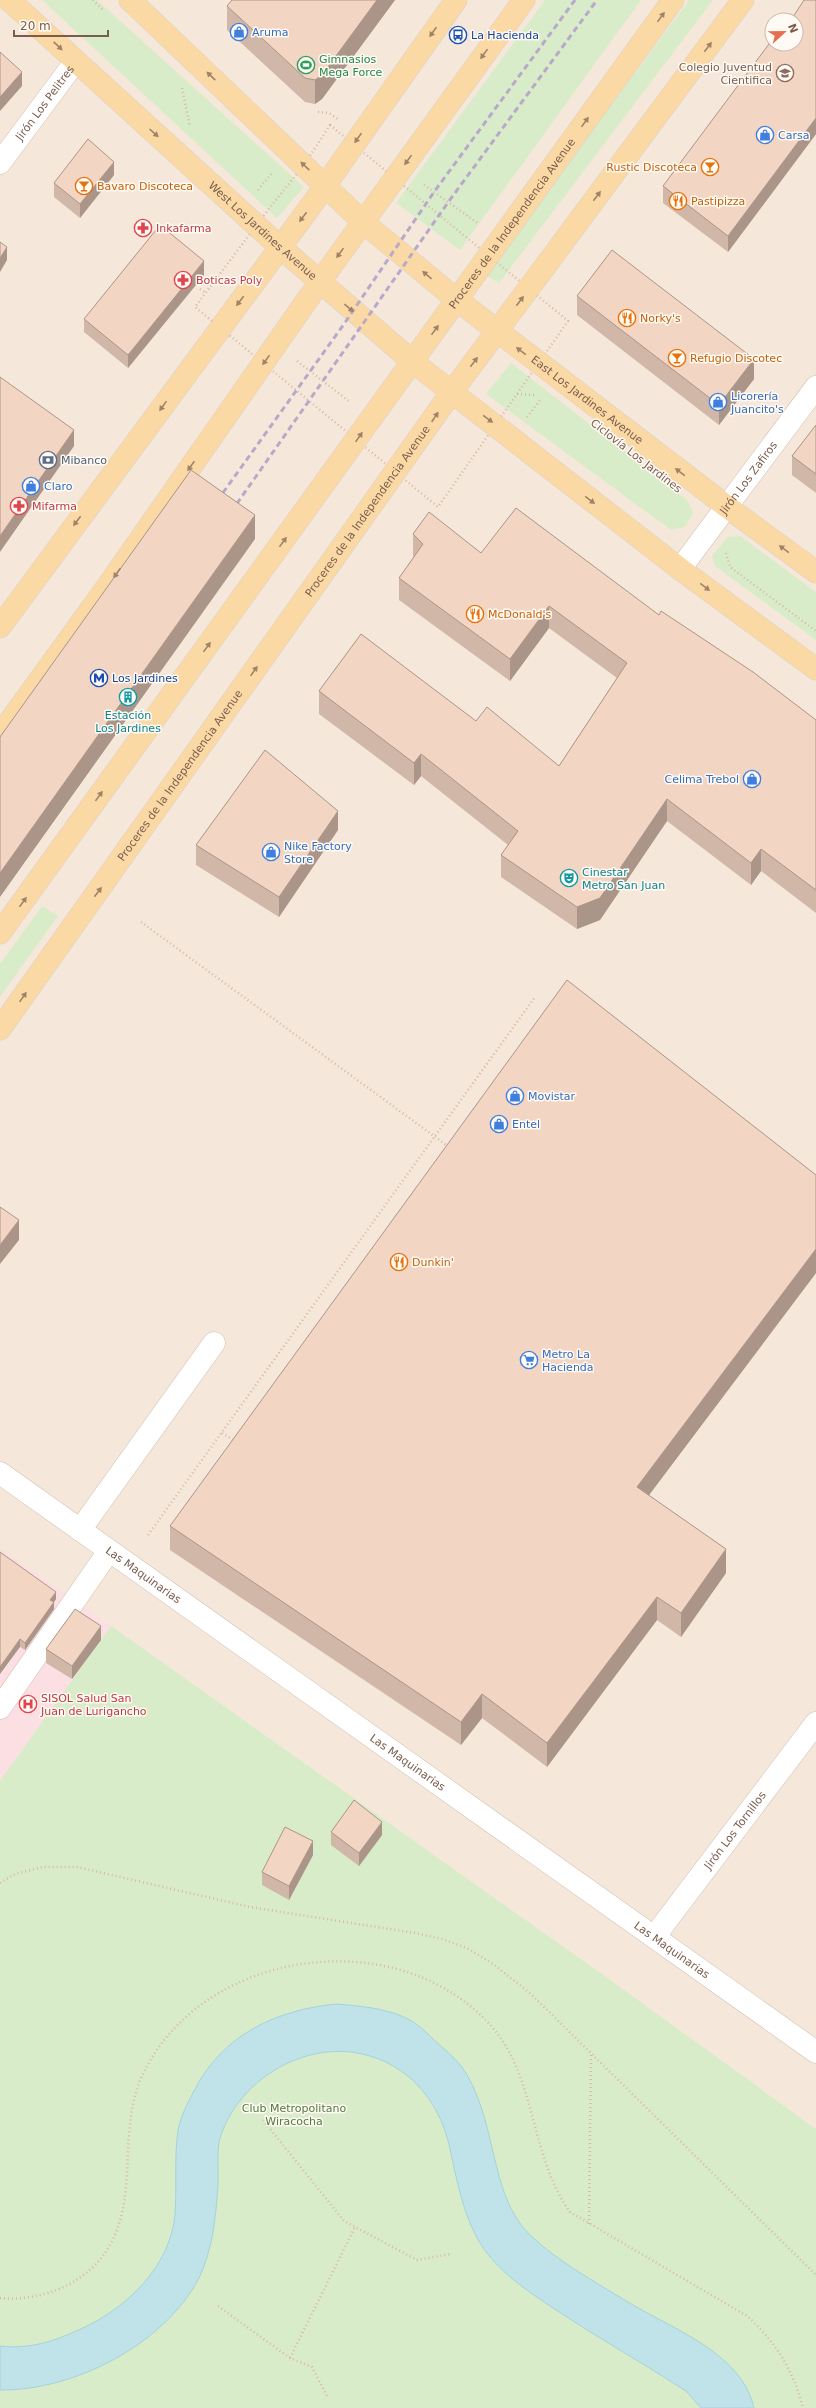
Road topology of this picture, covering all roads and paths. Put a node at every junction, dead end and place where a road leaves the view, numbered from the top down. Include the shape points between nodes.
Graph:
1 (9, 0) edge
2 (130, 0) edge
3 (456, 0) edge
4 (524, 0) edge
5 (673, 0) edge
6 (743, 0) edge
7 (75, 62) junction
8 (181, 82) dead end
9 (318, 112) dead end
10 (344, 123) dead end
11 (330, 125) dead end
12 (191, 132) dead end
13 (354, 144) junction
14 (0, 163) edge
15 (274, 168) dead end
16 (395, 178) junction
17 (422, 183) dead end
18 (325, 185) junction
19 (288, 187) dead end
20 (253, 196) dead end
21 (363, 222) junction
22 (480, 225) dead end
23 (256, 226) junction
24 (280, 247) junction
25 (489, 256) junction
26 (320, 283) junction
27 (200, 289) dead end
28 (529, 289) junction
29 (206, 293) junction
30 (212, 298) dead end
31 (457, 300) junction
32 (195, 307) dead end
33 (568, 321) dead end
34 (496, 332) junction
35 (291, 358) dead end
36 (413, 362) junction
37 (816, 387) edge
38 (451, 393) junction
39 (517, 394) dead end
40 (354, 405) dead end
41 (524, 421) dead end
42 (726, 506) junction
43 (705, 535) junction
44 (680, 569) junction
45 (816, 572) edge
46 (0, 627) edge
47 (816, 631) edge
48 (816, 669) edge
49 (0, 735) edge
50 (141, 922) dead end
51 (0, 933) edge
52 (535, 997) dead end
53 (0, 1029) edge
54 (435, 1136) junction
55 (452, 1149) edge
56 (214, 1343) dead end
57 (222, 1433) junction
58 (238, 1444) edge
59 (0, 1473) edge
60 (80, 1530) junction
61 (148, 1535) dead end
62 (109, 1551) junction
63 (0, 1708) edge
64 (816, 1723) edge
65 (0, 1883) edge
66 (654, 1937) junction
67 (816, 2052) edge
68 (591, 2053) junction
69 (263, 2120) dead end
70 (589, 2225) junction
71 (355, 2227) junction
72 (451, 2254) dead end
73 (816, 2275) edge
74 (0, 2298) edge
75 (218, 2306) dead end
76 (290, 2358) junction
77 (327, 2396) dead end
78 (803, 2408) edge

1 -> 7 main road, West Los Jardines Avenue
18 -> 2 main road
3 -> 13 main road
4 -> 16 main road
25 -> 5 main road, Proceres de la Independencia Avenue
28 -> 6 main road, Proceres de la Independencia Avenue
7 - 14 street, Jirón Los Pelitres
7 -> 23 main road, West Los Jardines Avenue
8 - 12 path
9 - 10 path via 329,113
11 - 13 path
13 - 16 path
13 - 18 main road
15 - 20 path
16 - 21 main road
16 - 25 path
17 - 22 path
18 - 21 main road
18 -> 24 main road
19 - 23 path
21 -> 26 main road
31 -> 21 main road, East Los Jardines Avenue
23 - 24 main road, West Los Jardines Avenue
23 - 29 path
24 - 26 main road, West Los Jardines Avenue
24 -> 46 main road
25 - 28 path
25 - 31 main road, Proceres de la Independencia Avenue
26 -> 36 main road, West Los Jardines Avenue
26 -> 49 main road
27 - 29 path
28 - 33 path
34 -> 28 main road, Proceres de la Independencia Avenue
29 - 30 path
29 - 32 path
31 - 34 main road, East Los Jardines Avenue
36 -> 31 main road, Proceres de la Independencia Avenue
38 -> 34 main road, Proceres de la Independencia Avenue
42 -> 34 main road, East Los Jardines Avenue
35 - 40 path
36 - 38 main road
51 -> 36 main road, Proceres de la Independencia Avenue
37 - 42 street, Jirón Los Zafiros
38 -> 44 main road via 496,425
53 -> 38 main road, Proceres de la Independencia Avenue
39 - 41 path via 544,395
42 - 43 street, Jirón Los Zafiros
45 -> 42 main road, East Los Jardines Avenue
43 - 44 street, Jirón Los Zafiros
43 - 47 path via 725,551 730,567
44 -> 48 main road
50 - 54 path
52 - 54 path
54 - 55 path
54 - 57 path
56 - 60 street
57 - 58 path
57 - 61 path
59 - 60 street, Las Maquinarias
60 - 62 street, Las Maquinarias
62 - 63 street
62 - 66 street, Las Maquinarias
64 - 66 street, Jirón Los Tornillos
65 - 68 path via 15,1874 43,1867 77,1867 250,1907 442,1939 467,1948 493,1964 531,1994
66 - 67 street, Las Maquinarias
68 - 70 path
68 - 73 path
69 - 71 path via 344,2221
70 - 74 path via 570,2212 558,2195 547,2171 530,2107 507,2049 492,2028 472,2009 449,1992 421,1978 389,1968 329,1960 299,1963 235,1984 208,1998 181,2020 162,2042 142,2075 129,2128 124,2200 119,2225 110,2246 96,2263 58,2290 35,2297
70 - 78 path via 747,2316 763,2330 782,2356 800,2392
71 - 72 path via 417,2260
71 - 76 path
75 - 76 path
76 - 77 path via 312,2367

